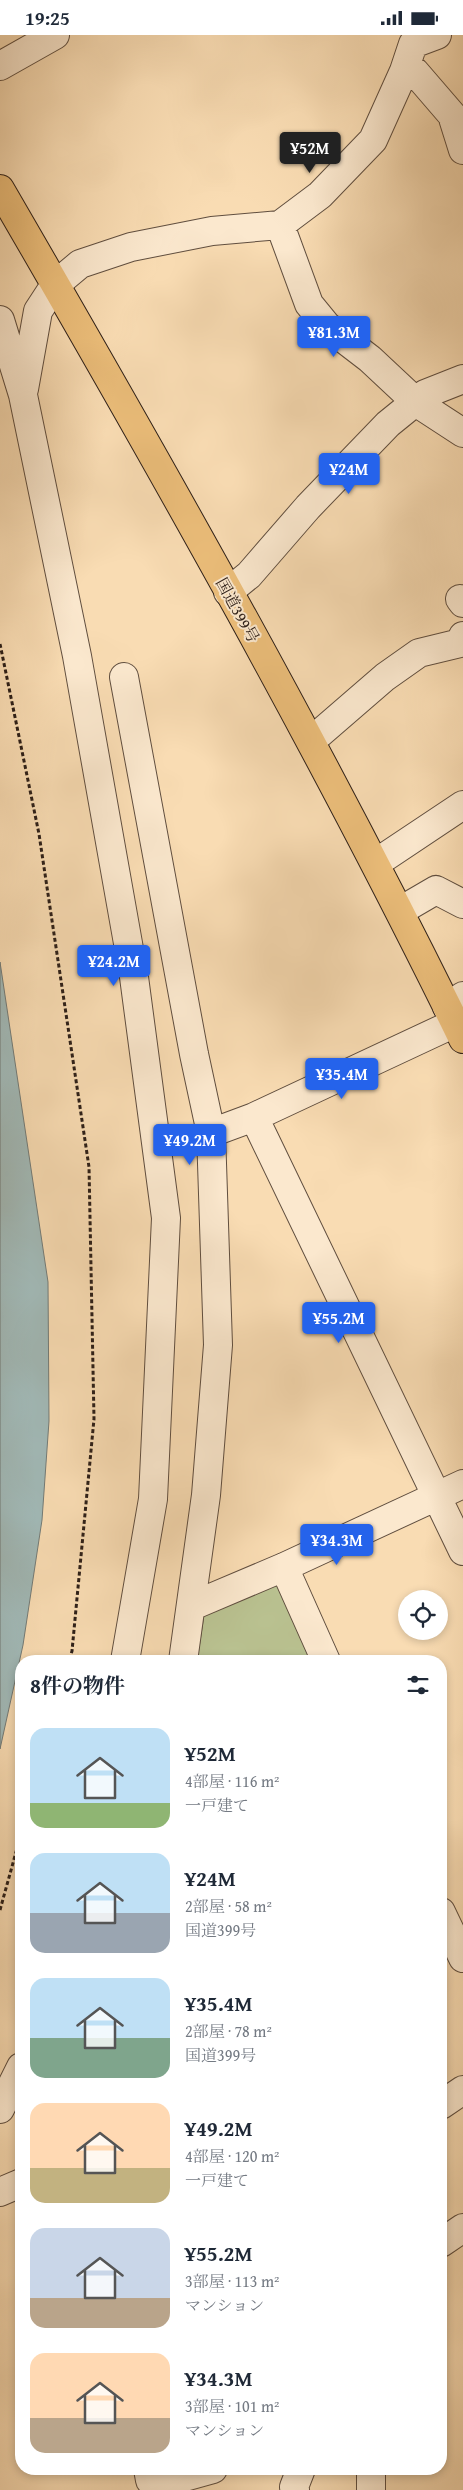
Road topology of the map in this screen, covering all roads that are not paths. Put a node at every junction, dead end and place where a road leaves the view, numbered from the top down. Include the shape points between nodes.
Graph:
1 (55, 35) edge
2 (395, 35) edge
3 (437, 35) edge
4 (0, 66) edge
5 (404, 71) junction
6 (463, 150) edge
7 (0, 189) edge
8 (280, 225) junction
9 (55, 285) junction
10 (0, 320) edge
11 (463, 379) edge
12 (23, 395) junction
13 (417, 403) junction
14 (463, 433) edge
15 (228, 592) junction
16 (463, 636) edge
17 (124, 677) dead end
18 (311, 741) junction
19 (463, 805) edge
20 (376, 863) junction
21 (463, 904) edge
22 (400, 911) junction
23 (457, 1016) edge
24 (254, 1117) junction
25 (211, 1133) junction
26 (463, 1484) edge
27 (436, 1497) junction
28 (463, 1551) edge
29 (284, 1567) junction
30 (192, 1606) junction
31 (126, 1655) edge
32 (184, 1655) edge
33 (323, 1655) edge
34 (447, 1929) edge
35 (453, 1946) edge
36 (15, 2079) edge
37 (463, 2090) edge
38 (447, 2101) edge
39 (0, 2109) edge
40 (15, 2186) edge
41 (0, 2192) edge
42 (463, 2228) edge
43 (447, 2239) edge
44 (186, 2475) edge
45 (299, 2475) edge
46 (372, 2475) edge
47 (159, 2481) edge
48 (295, 2490) edge
49 (371, 2490) edge

1 - 4 street
2 - 5 street
3 - 5 street via 413,44
5 - 6 street via 415,72 452,115
5 - 8 street via 373,140 320,195
7 - 9 highway, 国道399号
8 - 9 street via 212,231 132,247 80,264
8 - 13 street via 309,304 327,326 370,359
9 - 12 street via 38,311
9 - 15 highway, 国道399号
10 - 12 street
11 - 13 street via 425,394
12 - 31 street via 77,656 134,977 166,1218 153,1499
13 - 14 street
13 - 15 street via 388,424 308,507 249,575
15 - 18 highway, 国道399号
16 - 18 street via 460,643 419,653 385,677
17 - 25 street
18 - 20 highway, 国道399号
19 - 20 street
20 - 22 highway, 国道399号
21 - 22 street via 436,890
22 - 23 highway, 国道399号
23 - 24 street
24 - 25 street
24 - 27 street
25 - 30 street via 218,1345 206,1495
26 - 27 street
27 - 28 street
27 - 29 street
29 - 30 street
29 - 33 street
30 - 32 street
34 - 35 street
36 - 39 street
37 - 38 street
40 - 41 street
42 - 43 street
44 - 47 street
45 - 48 street
46 - 49 street

